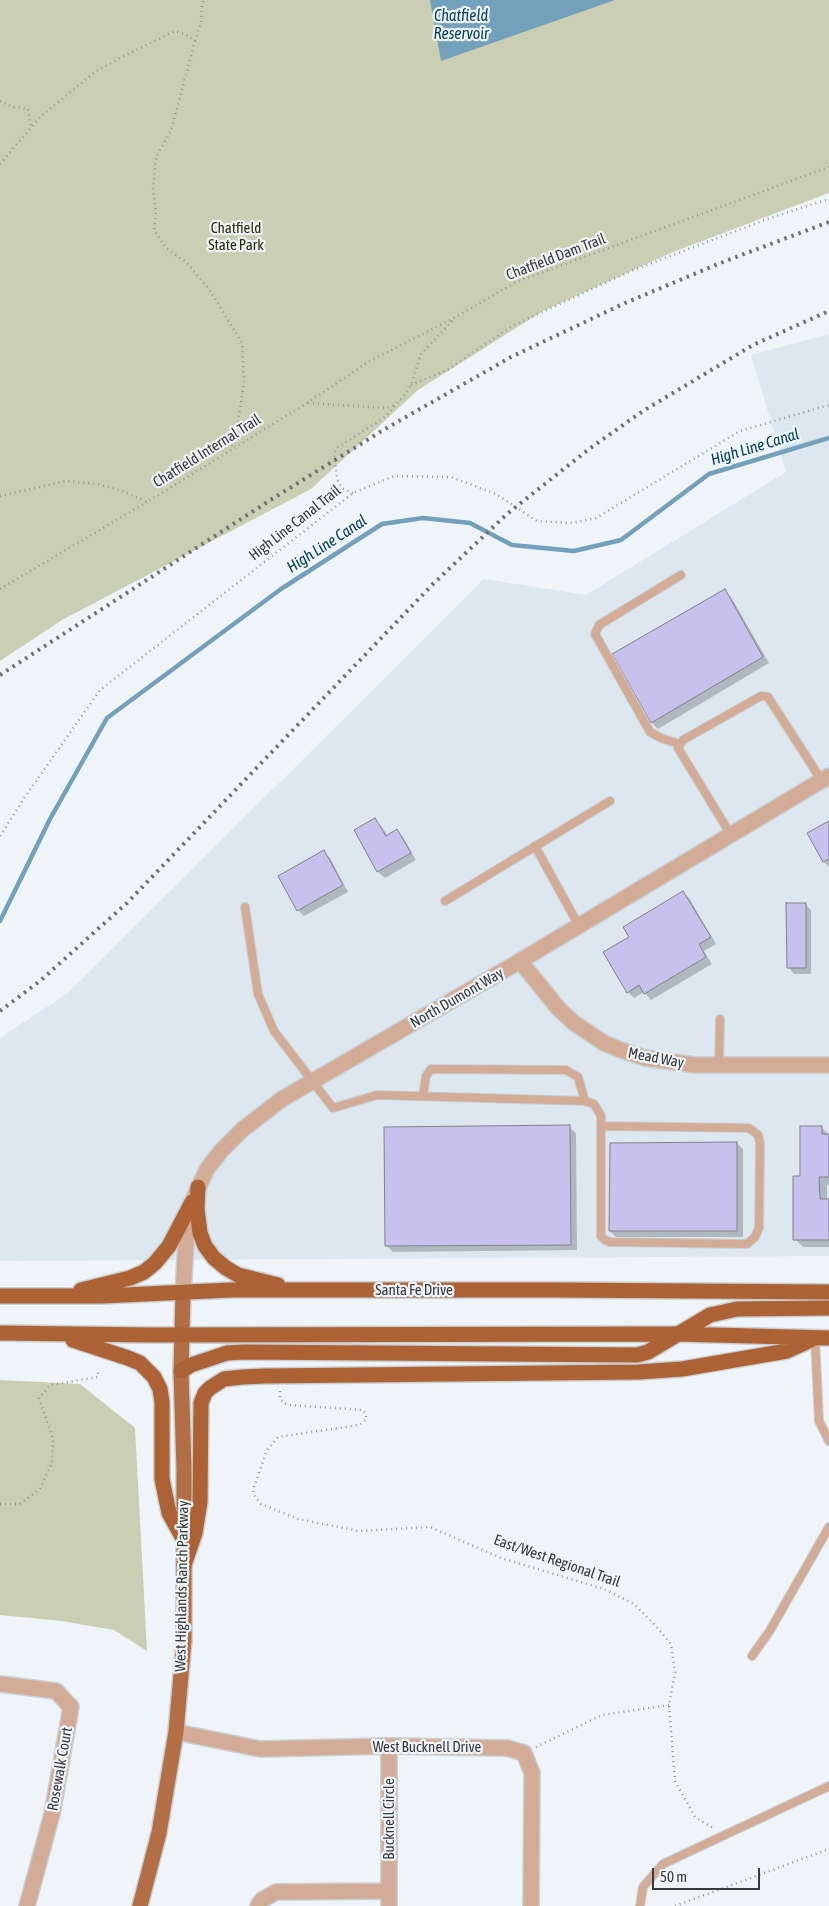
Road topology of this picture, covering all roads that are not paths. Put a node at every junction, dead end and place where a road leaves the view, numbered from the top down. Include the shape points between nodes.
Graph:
1 (681, 575) dead end
2 (679, 744) junction
3 (825, 778) edge
4 (610, 801) dead end
5 (731, 835) junction
6 (535, 846) junction
7 (445, 901) dead end
8 (245, 907) dead end
9 (579, 926) junction
10 (520, 961) junction
11 (720, 1019) dead end
12 (829, 1065) edge
13 (719, 1066) junction
14 (314, 1081) junction
15 (424, 1096) junction
16 (585, 1100) junction
17 (601, 1126) junction
18 (198, 1187) junction
19 (192, 1202) junction
20 (303, 1291) junction
21 (829, 1292) edge
22 (183, 1293) junction
23 (0, 1296) edge
24 (44, 1296) junction
25 (829, 1308) edge
26 (0, 1333) edge
27 (52, 1334) junction
28 (675, 1334) junction
29 (182, 1335) junction
30 (822, 1338) edge
31 (182, 1371) junction
32 (829, 1441) edge
33 (829, 1527) edge
34 (184, 1540) junction
35 (184, 1565) junction
36 (752, 1656) dead end
37 (0, 1684) edge
38 (176, 1732) junction
39 (390, 1746) junction
40 (829, 1786) edge
41 (389, 1898) edge
42 (27, 1906) edge
43 (140, 1906) edge
44 (258, 1906) edge
45 (531, 1906) edge
46 (640, 1906) edge

1 - 2 lane via 599,625 595,634 650,732
2 - 3 lane via 761,696 768,697
2 - 5 lane via 678,748
3 - 5 street, North Dumont Way
4 - 6 lane
5 - 9 street, North Dumont Way
6 - 7 lane
6 - 9 lane
8 - 14 lane via 258,994 274,1031
9 - 10 street, North Dumont Way
10 - 13 street, Mead Way via 558,1008 604,1043 645,1058
10 - 14 street, North Dumont Way
11 - 13 lane
12 - 13 street, Mead Way
14 - 15 lane via 333,1108 377,1095
14 - 18 street, North Dumont Way via 282,1099 242,1130 207,1169
15 - 16 lane
15 - 16 lane via 426,1076 431,1070 566,1070 578,1077
16 - 17 lane via 594,1104 601,1116
17 - 17 lane via 601,1236 605,1240 747,1244 755,1237 760,1228 758,1135 748,1128
18 - 19 street, North Dumont Way
18 - 20 highway via 200,1233 214,1258 238,1275
19 - 22 street, North Dumont Way via 187,1226
19 - 24 highway via 169,1246 144,1272 115,1283
20 - 21 highway, Santa Fe Drive
20 - 22 highway, Santa Fe Drive
22 - 24 highway, Santa Fe Drive
22 - 29 main road, West Highlands Ranch Parkway
23 - 24 highway, Santa Fe Drive
25 - 28 highway via 737,1309 710,1315
26 - 27 highway
27 - 29 highway
27 - 34 highway via 128,1358 154,1377 162,1402 162,1479 169,1513
28 - 29 highway
28 - 30 highway
28 - 31 highway via 648,1352 637,1355 244,1352 227,1353
29 - 31 main road, West Highlands Ranch Parkway
30 - 32 lane via 819,1421
30 - 35 highway via 787,1351 682,1369 257,1376 224,1380 205,1393 201,1403 200,1502 195,1533
31 - 34 main road, West Highlands Ranch Parkway
33 - 36 lane
34 - 35 main road, West Highlands Ranch Parkway
35 - 38 main road, West Highlands Ranch Parkway via 184,1640
37 - 42 street, Rosewalk Court via 56,1691 71,1707 52,1814
38 - 39 street, West Bucknell Drive via 260,1749
38 - 43 main road, West Highlands Ranch Parkway via 159,1833
39 - 41 street, Bucknell Circle
39 - 45 street, West Bucknell Drive via 507,1748 524,1753 532,1773
40 - 46 lane via 663,1864 643,1886
41 - 44 street, Bucknell Circle via 276,1892

